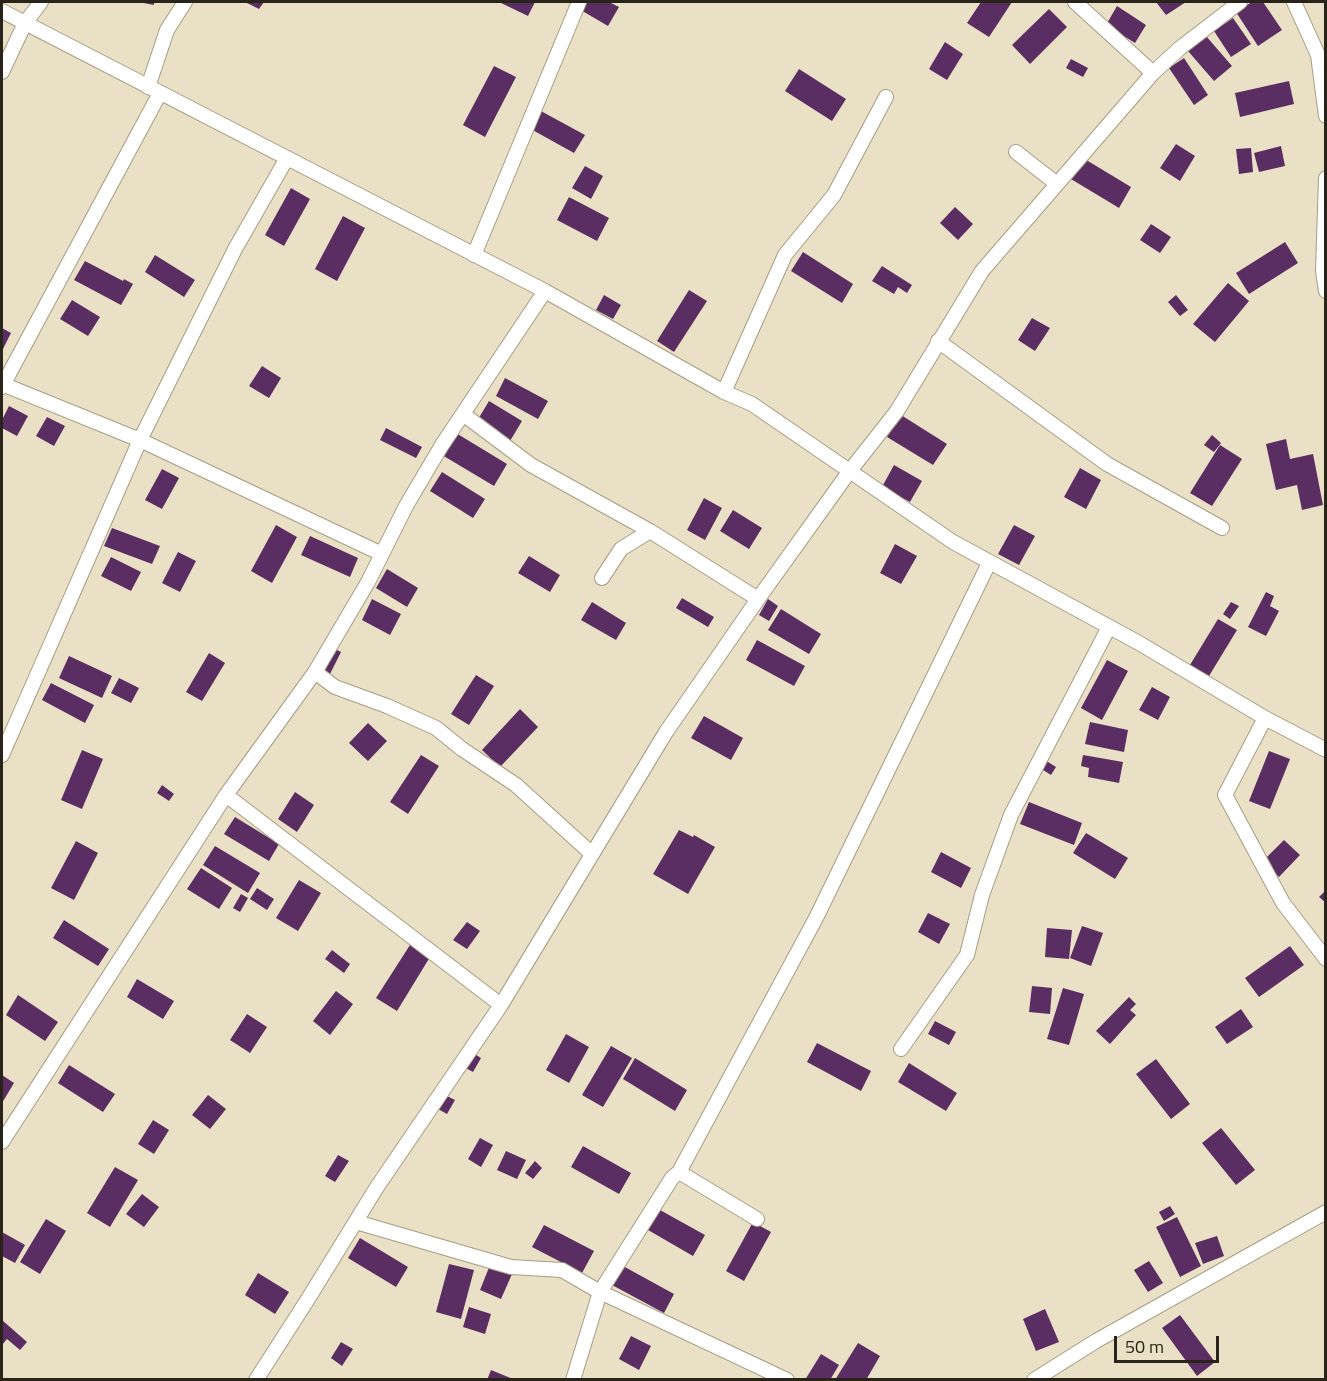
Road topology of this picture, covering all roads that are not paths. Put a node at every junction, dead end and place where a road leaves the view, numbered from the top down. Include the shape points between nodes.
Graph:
1 (41, 2) edge
2 (185, 2) edge
3 (579, 2) edge
4 (1075, 2) edge
5 (1240, 2) edge
6 (1294, 2) edge
7 (2, 11) edge
8 (25, 23) junction
9 (2, 72) edge
10 (1153, 73) junction
11 (154, 90) junction
12 (886, 97) dead end
13 (1326, 116) edge
14 (1016, 152) dead end
15 (287, 158) junction
16 (1326, 178) edge
17 (1057, 184) junction
18 (474, 255) junction
19 (545, 291) junction
20 (1326, 291) edge
21 (938, 341) junction
22 (2, 385) edge
23 (724, 392) junction
24 (463, 414) junction
25 (140, 440) junction
26 (849, 472) junction
27 (1222, 528) dead end
28 (650, 531) junction
29 (382, 554) junction
30 (989, 563) junction
31 (602, 578) dead end
32 (758, 599) junction
33 (1109, 627) junction
34 (315, 672) junction
35 (1265, 718) junction
36 (1326, 750) edge
37 (2, 755) edge
38 (226, 795) junction
39 (592, 854) junction
40 (1326, 959) edge
41 (501, 1005) junction
42 (901, 1049) dead end
43 (2, 1142) edge
44 (679, 1172) junction
45 (1326, 1212) edge
46 (757, 1219) dead end
47 (356, 1222) junction
48 (600, 1292) junction
49 (256, 1380) edge
50 (573, 1380) edge
51 (787, 1380) edge
52 (1034, 1380) edge

1 - 8 street
2 - 11 street via 167,30
3 - 18 street
4 - 10 street
5 - 10 street
6 - 13 street via 1318,55
7 - 8 street
8 - 9 street
8 - 11 street
10 - 17 street
11 - 15 street
11 - 22 street
12 - 23 street via 834,195 785,255
14 - 17 street
15 - 18 street
15 - 25 street via 235,249
16 - 20 street
17 - 21 street via 982,271
18 - 19 street
19 - 23 street
19 - 24 street
21 - 26 street via 897,411
21 - 27 street via 1107,464
22 - 25 street
23 - 26 street via 752,404
24 - 28 street via 531,465
24 - 29 street via 406,506
25 - 29 street
25 - 37 street
26 - 30 street
26 - 32 street
28 - 31 street via 621,549
28 - 32 street
29 - 34 street
30 - 33 street
30 - 44 street via 816,918
32 - 39 street via 666,732
33 - 35 street
33 - 42 street via 1011,815 982,895 967,955
34 - 38 street
34 - 39 street via 335,687 436,728 516,785
35 - 36 street
35 - 40 street via 1225,795 1283,903
38 - 41 street
38 - 43 street
39 - 41 street
41 - 47 street
44 - 46 street
44 - 48 street
45 - 52 street
47 - 48 street via 511,1267 562,1270
47 - 49 street
48 - 50 street
48 - 51 street

